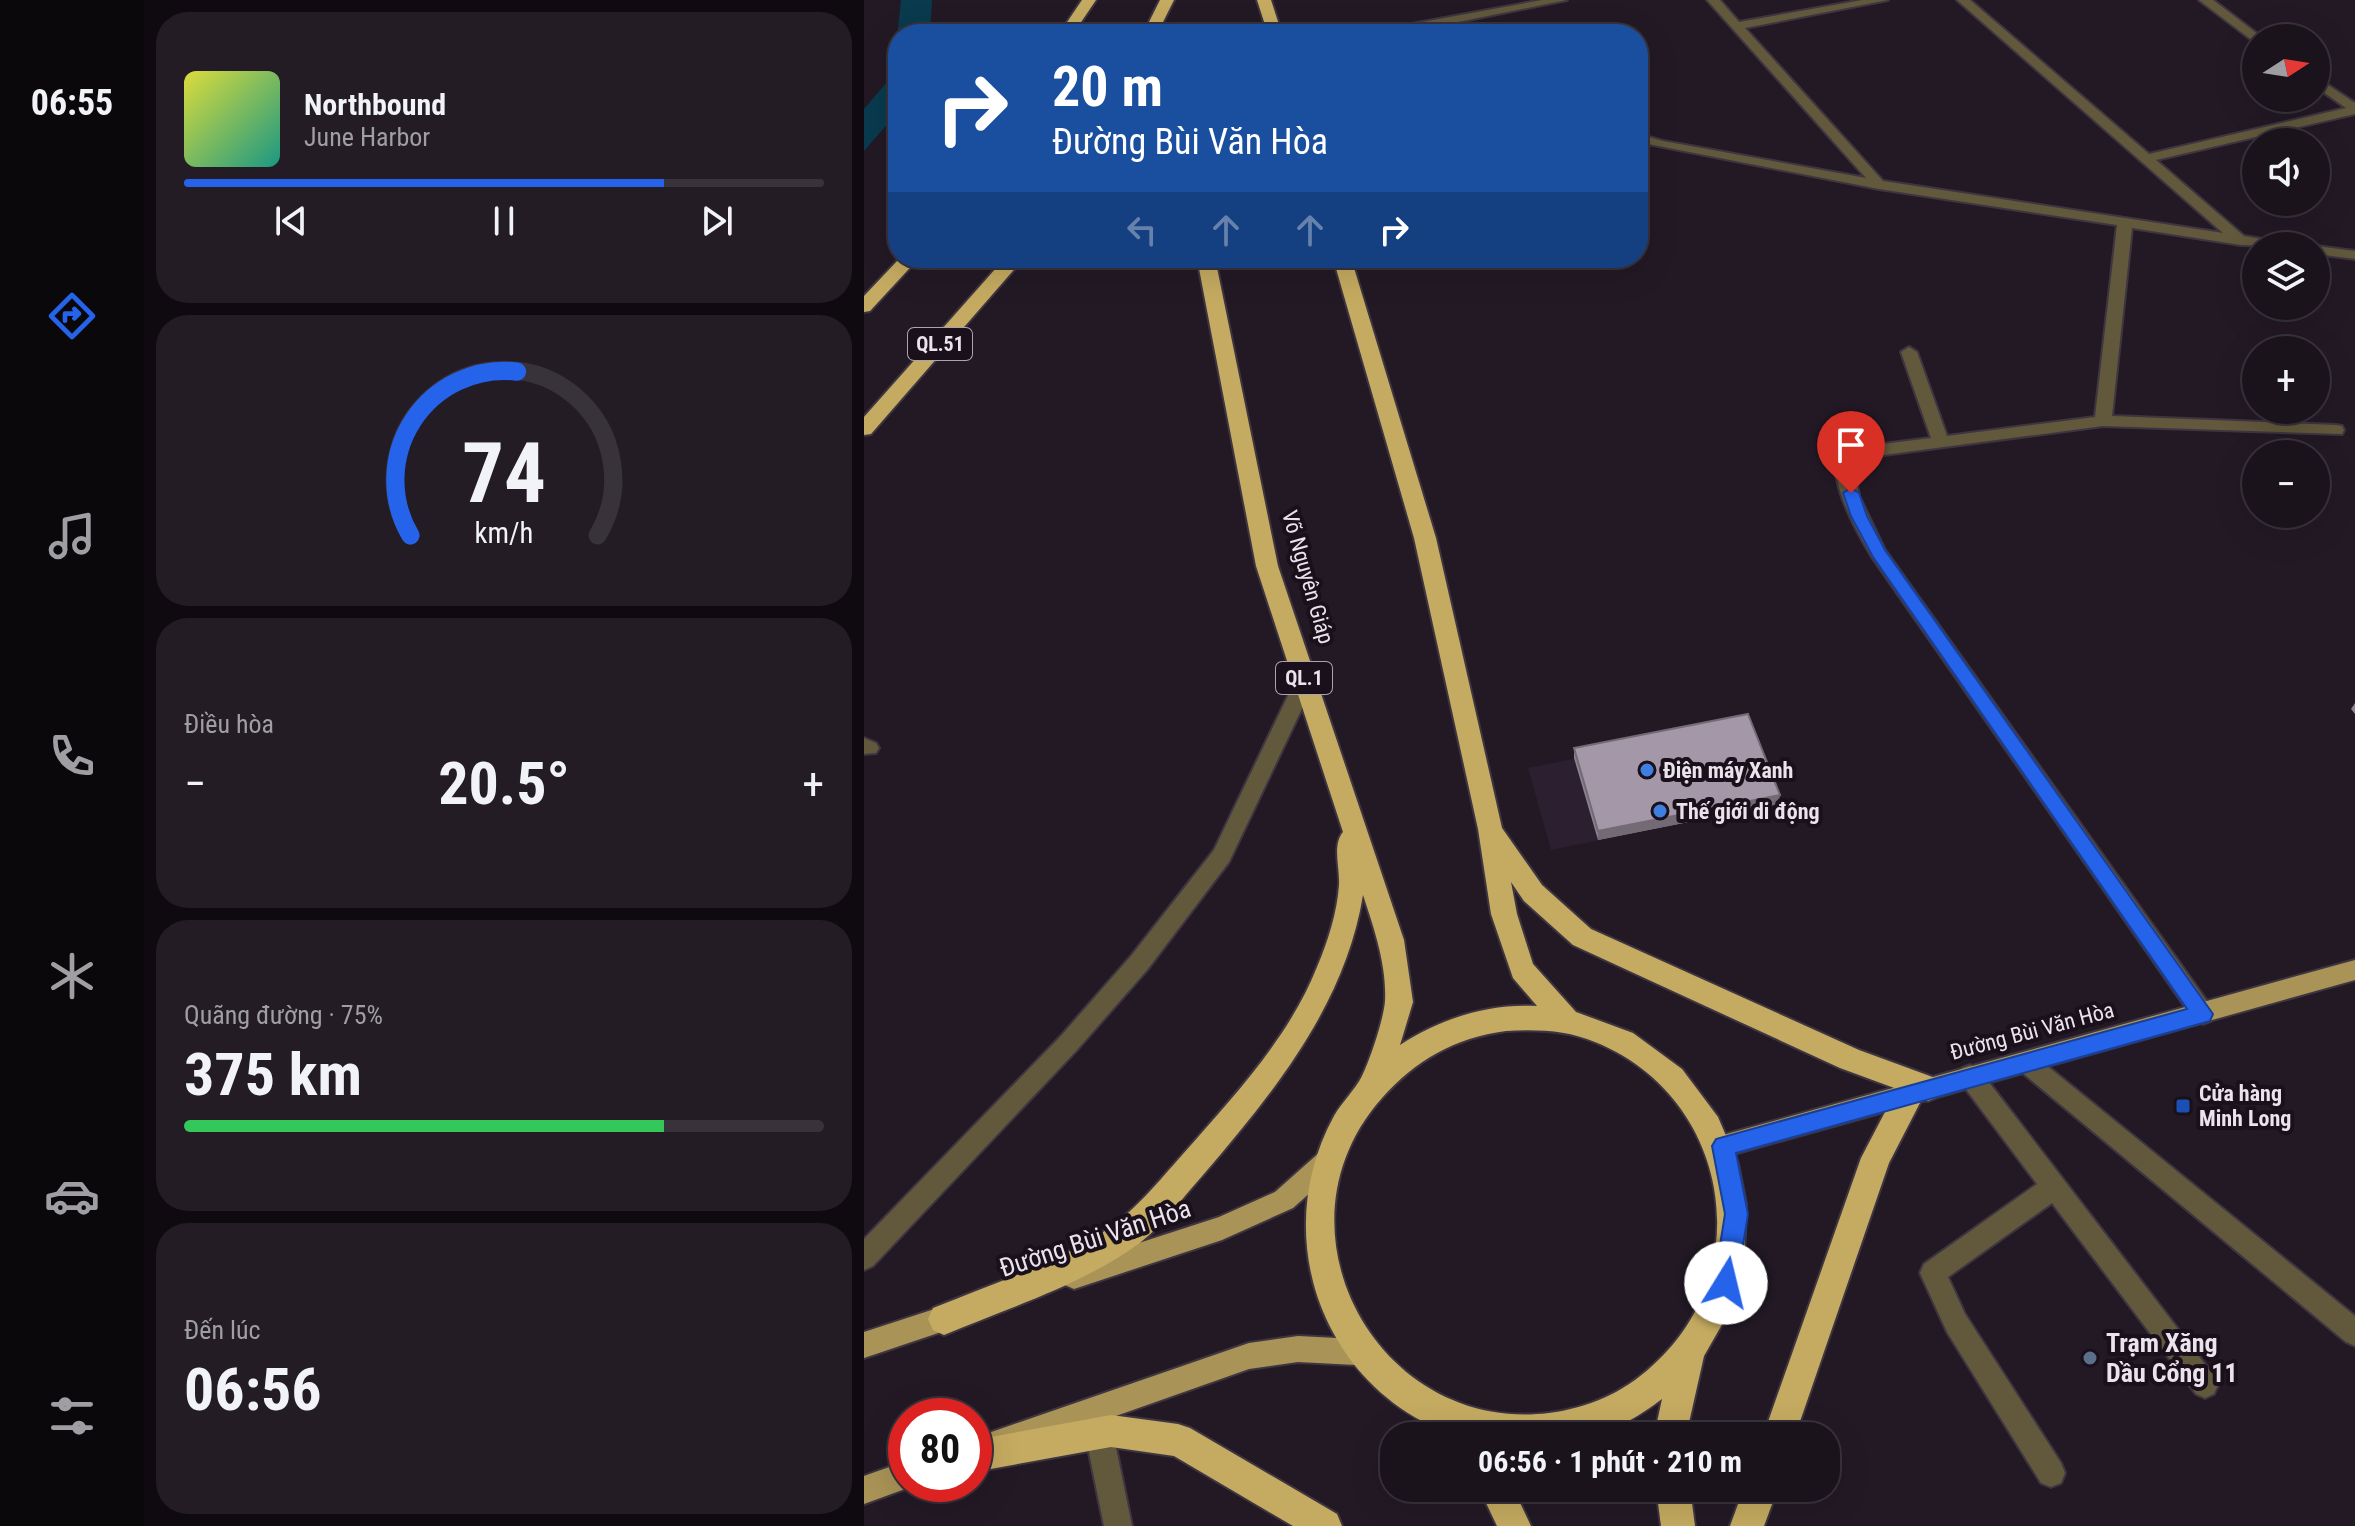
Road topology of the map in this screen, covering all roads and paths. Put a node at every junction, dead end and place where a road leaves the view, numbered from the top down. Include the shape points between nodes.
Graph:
1 (1089, 0) edge
2 (1152, 0) edge
3 (1167, 0) edge
4 (1264, 0) edge
5 (1561, 0) edge
6 (1713, 0) edge
7 (1882, 0) edge
8 (1963, 0) edge
9 (2205, 0) edge
10 (1516, 4) edge
11 (1073, 24) edge
12 (1158, 24) edge
13 (1160, 24) edge
14 (1272, 24) edge
15 (1437, 24) edge
16 (1738, 26) junction
17 (2242, 27) edge
18 (2330, 91) edge
19 (2355, 110) edge
20 (1648, 141) edge
21 (2148, 158) junction
22 (1879, 185) junction
23 (2125, 222) junction
24 (2241, 241) joint
25 (2330, 252) edge
26 (2355, 255) edge
27 (901, 268) edge
28 (1006, 268) edge
29 (1208, 268) edge
30 (1345, 268) edge
31 (864, 307) edge
32 (1909, 352) dead end
33 (2103, 421) junction
34 (864, 429) edge
35 (2336, 430) dead end
36 (1941, 442) junction
37 (1305, 681) junction
38 (1342, 794) junction
39 (1490, 829) junction
40 (2355, 970) edge
41 (2203, 1014) junction
42 (1569, 1023) junction
43 (2027, 1063) junction
44 (1970, 1076) junction
45 (1919, 1090) junction
46 (1372, 1091) junction
47 (1723, 1146) junction
48 (1329, 1160) junction
49 (2054, 1187) junction
50 (864, 1257) edge
51 (944, 1319) junction
52 (2355, 1333) edge
53 (864, 1345) edge
54 (1690, 1349) junction
55 (1356, 1352) junction
56 (2205, 1385) dead end
57 (1451, 1422) edge
58 (1573, 1422) edge
59 (1673, 1422) edge
60 (1784, 1422) edge
61 (1099, 1433) junction
62 (992, 1448) edge
63 (992, 1451) edge
64 (2051, 1473) dead end
65 (888, 1481) edge
66 (864, 1490) edge
67 (1503, 1502) edge
68 (1675, 1502) edge
69 (1756, 1502) edge
70 (1118, 1526) edge
71 (1325, 1526) edge
72 (1514, 1526) edge
73 (1678, 1526) edge
74 (1747, 1526) edge

1 - 11 highway
2 - 12 highway
3 - 13 highway
4 - 14 highway
5 - 10 street
6 - 16 street
7 - 16 street
8 - 21 street
9 - 17 street
10 - 15 street
16 - 22 street
18 - 19 street
19 - 21 street
20 - 22 street
21 - 24 street
22 - 23 street
23 - 24 street
23 - 33 street
25 - 26 street
27 - 31 highway
28 - 34 highway, QL.51
29 - 37 highway, Võ Nguyên Giáp / QL.1 via 1267,566
30 - 39 highway via 1425,538
32 - 36 street
33 - 35 street
33 - 36 street
36 - 41 street via 1844,459 1859,516 1878,553
37 - 38 highway, Võ Nguyên Giáp / QL.1
37 - 50 street via 1222,856 1068,1044
38 - 46 highway, Võ Nguyên Giáp / QL.1 via 1391,940 1399,1002
38 - 51 highway via 1351,846 1351,908 1323,985 1289,1046 1244,1107 1132,1230 1075,1263
39 - 42 highway via 1504,914 1522,970
39 - 45 highway via 1533,893 1582,937
40 - 41 main road, Đường Bùi Văn Hòa
41 - 43 main road, Đường Bùi Văn Hòa
42 - 46 highway, QL.1 via 1525,1018 1464,1029 1407,1058
42 - 47 highway, QL.1 via 1643,1049 1690,1090
43 - 44 main road, Đường Bùi Văn Hòa
43 - 52 street
44 - 45 main road, Đường Bùi Văn Hòa
44 - 49 street
45 - 47 main road, Đường Bùi Văn Hòa
45 - 60 highway via 1876,1158
46 - 48 highway, QL.1 via 1360,1102
47 - 54 highway, QL.1 via 1737,1214 1726,1283
48 - 51 main road, Đường Bùi Văn Hòa via 1284,1200 1222,1228
48 - 55 highway, QL.1 via 1315,1224 1324,1286
49 - 56 street
49 - 64 street via 1933,1273 1956,1323
51 - 53 main road, Đường Bùi Văn Hòa
54 - 58 highway, QL.1 via 1633,1399
54 - 59 highway, QL.1
55 - 57 highway, QL.1 via 1412,1401
55 - 62 main road via 1298,1349 1249,1356
61 - 63 highway
61 - 70 street
61 - 71 highway via 1178,1440
65 - 66 main road
67 - 72 highway
68 - 73 highway
69 - 74 highway

